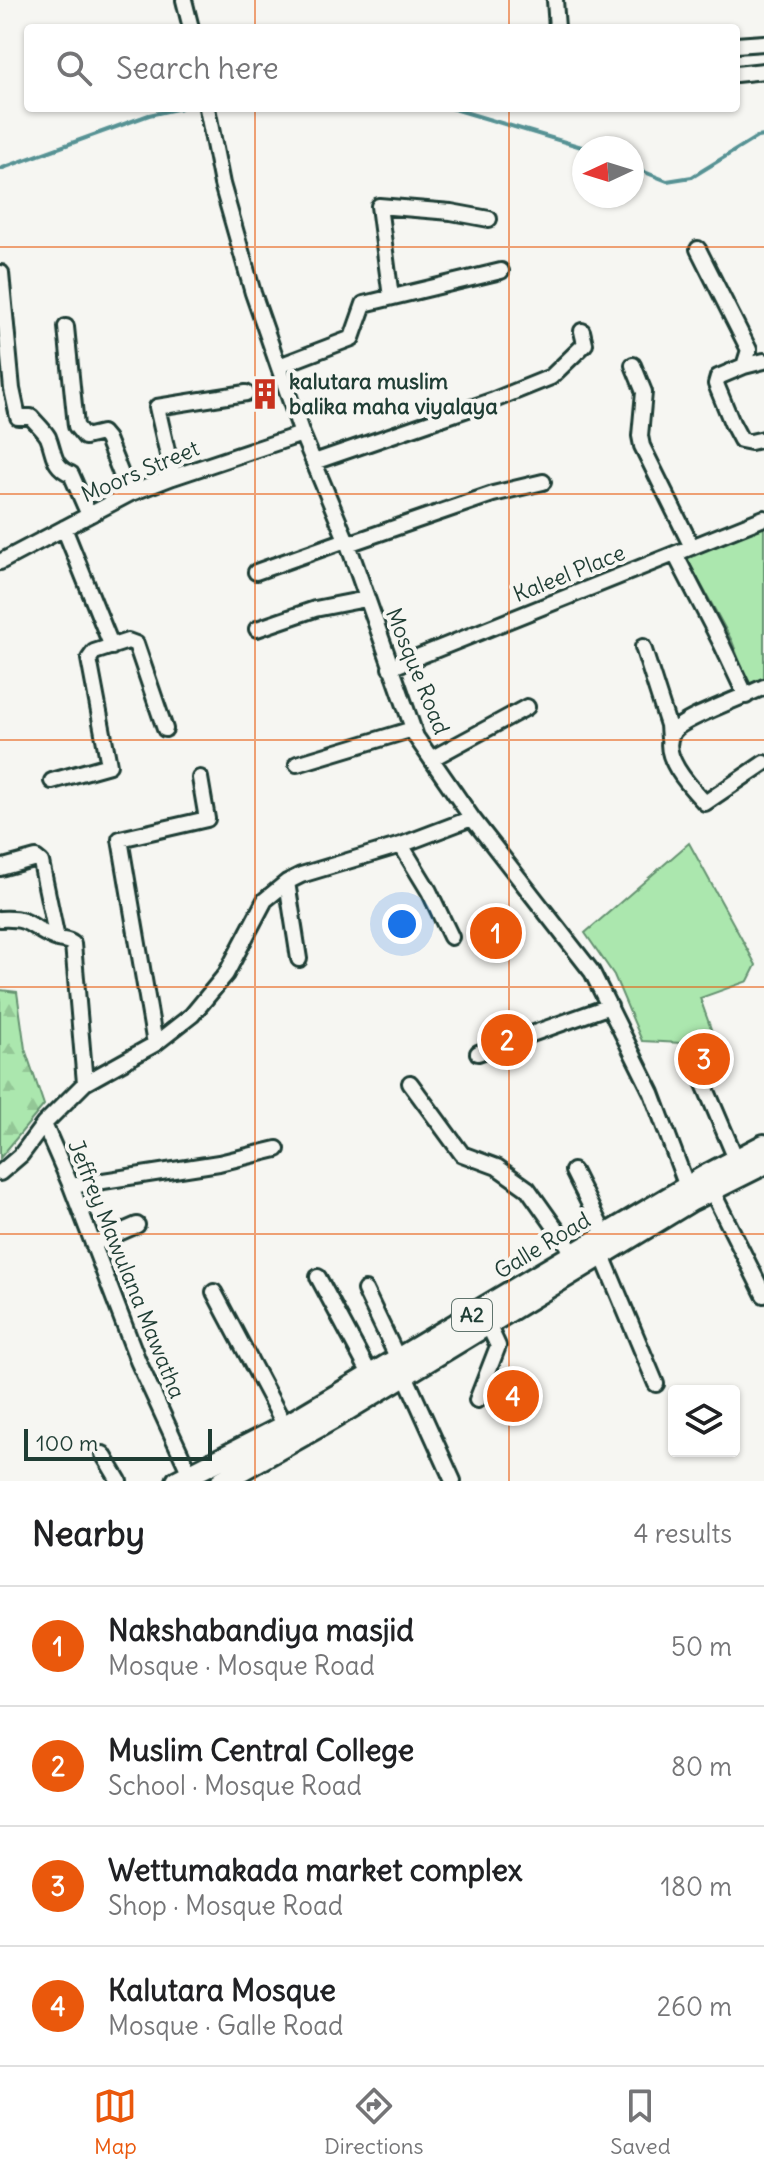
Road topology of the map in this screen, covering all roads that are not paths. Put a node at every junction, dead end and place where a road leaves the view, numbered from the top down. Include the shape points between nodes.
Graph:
1 (184, 0) edge
2 (555, 0) edge
3 (190, 24) edge
4 (557, 24) edge
5 (764, 43) edge
6 (740, 45) edge
7 (764, 71) edge
8 (740, 74) edge
9 (208, 112) edge
10 (489, 219) dead end
11 (698, 249) dead end
12 (501, 271) dead end
13 (1, 273) edge
14 (391, 297) junction
15 (66, 327) dead end
16 (582, 331) dead end
17 (764, 361) edge
18 (633, 365) dead end
19 (279, 366) junction
20 (744, 366) junction
21 (246, 393) dead end
22 (302, 434) junction
23 (764, 439) edge
24 (314, 462) junction
25 (173, 477) junction
26 (543, 482) dead end
27 (129, 494) junction
28 (89, 515) junction
29 (764, 518) edge
30 (64, 528) junction
31 (347, 542) junction
32 (692, 547) junction
33 (675, 554) junction
34 (0, 562) edge
35 (256, 572) dead end
36 (366, 599) junction
37 (257, 629) dead end
38 (112, 647) junction
39 (643, 647) dead end
40 (390, 668) junction
41 (764, 687) edge
42 (746, 696) junction
43 (527, 707) dead end
44 (165, 729) dead end
45 (413, 729) junction
46 (669, 739) junction
47 (431, 759) junction
48 (764, 763) edge
49 (297, 764) dead end
50 (200, 778) dead end
51 (52, 781) dead end
52 (472, 818) junction
53 (401, 845) junction
54 (0, 868) edge
55 (287, 882) junction
56 (0, 919) edge
57 (451, 937) dead end
58 (57, 939) junction
59 (299, 959) dead end
60 (610, 1006) junction
61 (155, 1044) junction
62 (478, 1053) dead end
63 (701, 1077) dead end
64 (85, 1083) junction
65 (410, 1083) dead end
66 (44, 1124) junction
67 (764, 1145) edge
68 (277, 1149) dead end
69 (736, 1159) junction
70 (764, 1164) edge
71 (573, 1171) dead end
72 (0, 1173) edge
73 (71, 1186) junction
74 (699, 1188) junction
75 (137, 1225) dead end
76 (93, 1244) junction
77 (604, 1245) junction
78 (574, 1254) junction
79 (318, 1277) dead end
80 (365, 1290) dead end
81 (214, 1292) dead end
82 (764, 1295) edge
83 (485, 1317) junction
84 (402, 1367) junction
85 (370, 1374) junction
86 (656, 1384) dead end
87 (477, 1400) dead end
88 (289, 1434) junction
89 (103, 1454) dead end
90 (184, 1478) edge
91 (119, 1481) edge
92 (222, 1481) edge
93 (453, 1481) edge

1 - 3 street
2 - 4 street
5 - 6 street
7 - 8 street
9 - 19 street, Mosque Road via 222,184
10 - 14 street via 379,206
11 - 20 street via 749,350
12 - 14 street
13 - 28 street via 18,417 31,417 47,436 55,463 71,474
14 - 19 street via 364,304 352,338
15 - 27 street via 76,426 85,437 102,433 107,439
16 - 24 street via 585,344 551,377
17 - 20 street
18 - 32 street via 644,392 642,446
19 - 22 street, Mosque Road
20 - 23 street via 718,377 716,384 741,440
21 - 25 street via 157,407
22 - 24 street, Mosque Road
22 - 25 street, Moors Street
24 - 31 street, Mosque Road
25 - 27 street, Moors Street
26 - 31 street
27 - 28 street, Moors Street
28 - 30 street, Moors Street
29 - 32 street, Kaleel Place
30 - 34 street, Moors Street
30 - 38 street
31 - 35 street
31 - 36 street, Mosque Road
32 - 33 street, Kaleel Place
33 - 40 street, Kaleel Place
33 - 42 street
36 - 37 street
36 - 40 street, Mosque Road
38 - 44 street via 136,644
38 - 51 street via 89,659 109,765
39 - 46 street
40 - 45 street, Mosque Road
41 - 42 street
42 - 46 street via 679,726
43 - 47 street
45 - 47 street, Mosque Road
45 - 49 street
46 - 48 street via 672,760 705,803
47 - 52 street, Mosque Road
50 - 61 street via 207,819 120,839
52 - 53 street
52 - 60 street, Mosque Road via 592,972
53 - 55 street
53 - 57 street
54 - 58 street via 36,858 41,862
55 - 59 street
55 - 61 street via 265,900 216,989
56 - 58 street via 26,920
58 - 64 street via 73,944
60 - 62 street
60 - 74 street, Mosque Road
61 - 64 street
63 - 69 street
64 - 66 street
65 - 78 street via 462,1154 497,1167 528,1189
66 - 72 street
66 - 73 street, Jeffrey Mawulana Mawatha
67 - 69 highway, Galle Road / A2
68 - 73 street
69 - 74 highway, Galle Road / A2
70 - 74 highway, Galle Road / A2
71 - 77 street
73 - 76 street, Jeffrey Mawulana Mawatha
74 - 77 highway, Galle Road / A2
74 - 82 street, Mosque Road
75 - 76 street
76 - 90 street, Jeffrey Mawulana Mawatha
77 - 78 highway, Galle Road / A2
77 - 83 highway, Galle Road / A2
77 - 86 street
78 - 83 highway, Galle Road / A2
79 - 85 street
80 - 84 street
81 - 88 street
83 - 84 highway, Galle Road / A2
83 - 87 street via 498,1346
84 - 85 highway, Galle Road / A2
84 - 88 highway, Galle Road / A2
84 - 93 street
85 - 88 highway, Galle Road / A2
88 - 90 highway, Galle Road / A2
88 - 92 highway, Galle Road / A2
89 - 91 street

